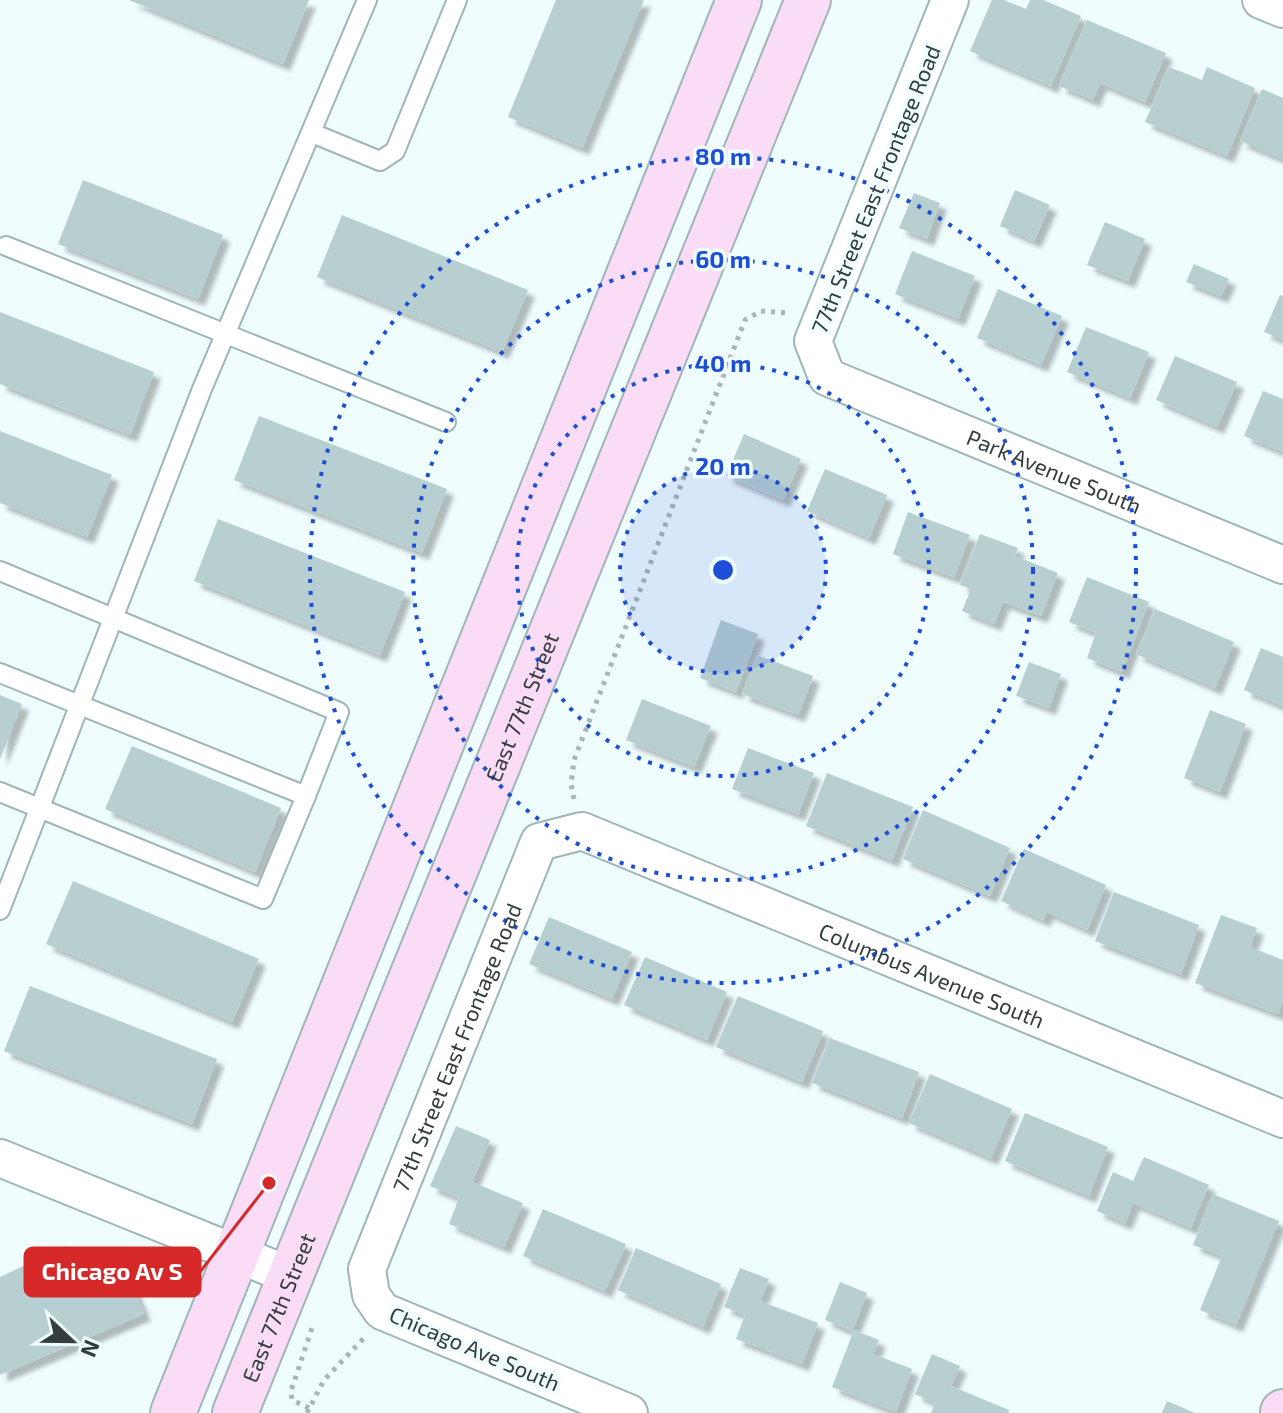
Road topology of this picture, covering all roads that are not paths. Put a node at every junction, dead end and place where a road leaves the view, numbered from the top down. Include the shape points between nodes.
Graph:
1 (367, 0) edge
2 (457, 0) edge
3 (739, 0) edge
4 (808, 0) edge
5 (950, 0) edge
6 (1261, 0) edge
7 (1283, 9) edge
8 (312, 133) junction
9 (6, 246) dead end
10 (227, 335) junction
11 (827, 377) joint
12 (446, 422) dead end
13 (1283, 565) edge
14 (0, 571) edge
15 (112, 619) junction
16 (0, 673) edge
17 (79, 705) junction
18 (0, 792) edge
19 (306, 796) junction
20 (39, 807) junction
21 (582, 831) joint
22 (0, 910) edge
23 (1283, 1119) edge
24 (0, 1158) edge
25 (237, 1255) junction
26 (289, 1275) junction
27 (377, 1303) joint
28 (173, 1413) edge
29 (235, 1413) edge
30 (629, 1413) edge

1 - 8 lane
2 - 8 lane via 395,151 380,161
3 - 25 street
4 - 26 street, East 77th Street
5 - 11 street, 77th Street East Frontage Road via 813,341
6 - 7 street
8 - 10 lane
9 - 10 lane
10 - 12 lane
10 - 15 lane
11 - 13 street, Park Avenue South
14 - 15 lane
15 - 17 lane
15 - 19 lane via 339,712
16 - 17 lane
17 - 19 lane
17 - 20 lane
18 - 20 lane
19 - 20 lane via 263,899
20 - 22 lane
21 - 23 street, Columbus Avenue South
21 - 27 street, 77th Street East Frontage Road via 539,842 367,1269
24 - 25 street
25 - 26 street
25 - 28 street
26 - 29 street, East 77th Street
27 - 30 street, Chicago Ave South

